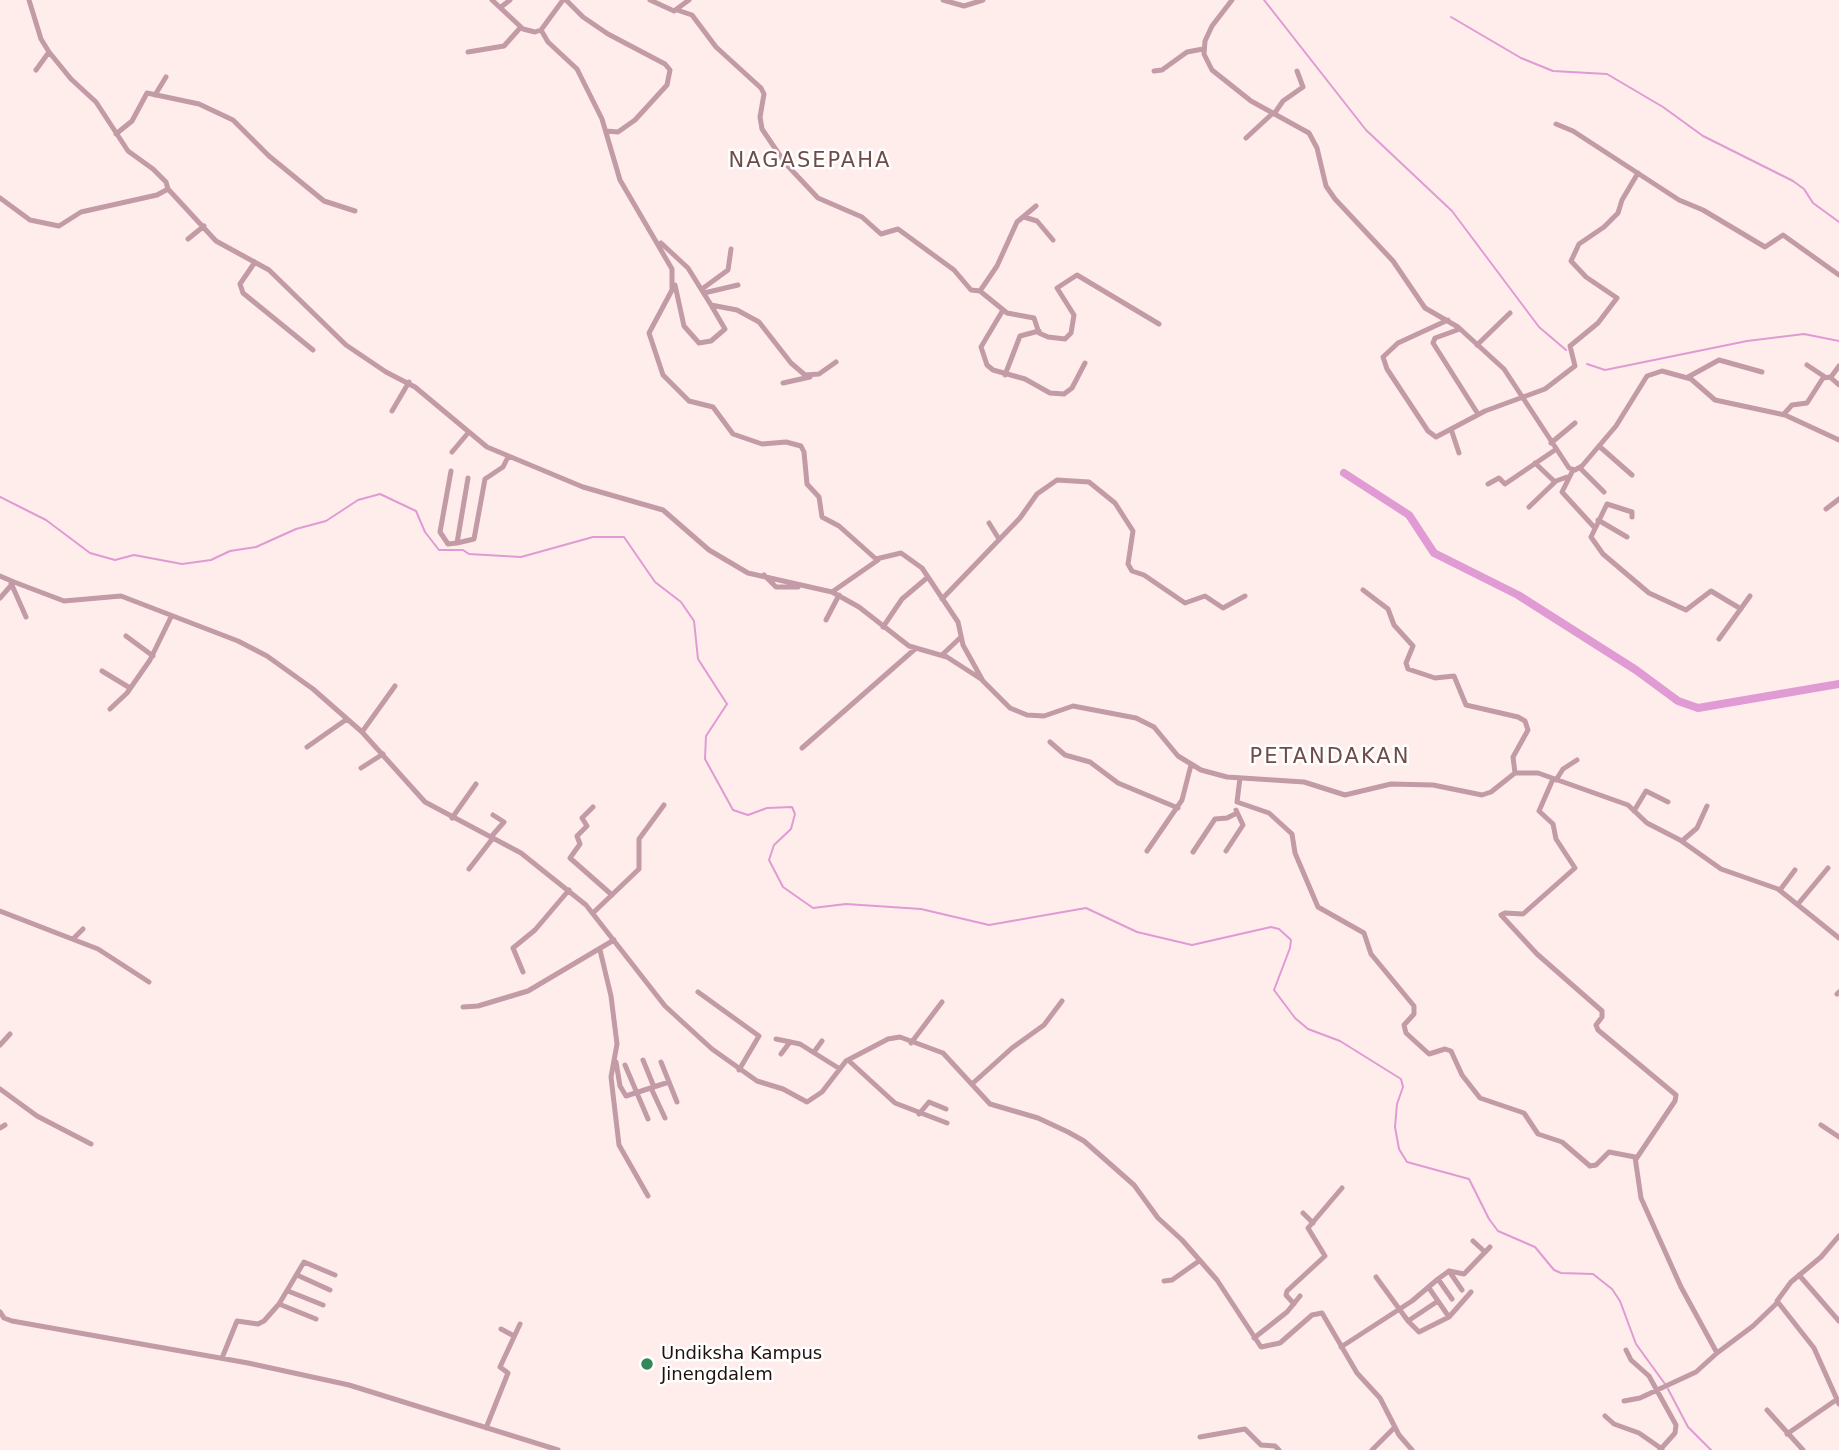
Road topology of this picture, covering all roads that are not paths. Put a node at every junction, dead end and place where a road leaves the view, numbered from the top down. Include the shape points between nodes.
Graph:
1 (29, 0) edge
2 (492, 0) edge
3 (510, 0) edge
4 (650, 0) edge
5 (689, 0) edge
6 (943, 0) edge
7 (983, 0) edge
8 (1233, 0) edge
9 (560, 1) edge
10 (501, 7) junction
11 (677, 10) junction
12 (521, 27) junction
13 (541, 30) junction
14 (1203, 49) junction
15 (49, 52) junction
16 (468, 52) dead end
17 (36, 70) dead end
18 (1154, 71) dead end
19 (1297, 71) dead end
20 (166, 77) dead end
21 (155, 95) junction
22 (1273, 113) junction
23 (1556, 124) dead end
24 (606, 131) junction
25 (116, 134) junction
26 (1246, 138) dead end
27 (1638, 173) junction
28 (168, 188) junction
29 (0, 198) edge
30 (1036, 206) dead end
31 (355, 211) dead end
32 (1024, 217) junction
33 (204, 226) junction
34 (652, 234) junction
35 (188, 239) dead end
36 (1053, 240) dead end
37 (731, 249) dead end
38 (255, 262) junction
39 (1839, 275) edge
40 (674, 282) junction
41 (738, 285) dead end
42 (980, 290) junction
43 (703, 291) junction
44 (712, 305) junction
45 (1003, 310) junction
46 (1510, 313) dead end
47 (317, 314) junction
48 (1448, 320) junction
49 (311, 322) dead end
50 (1159, 324) dead end
51 (1460, 329) junction
52 (1039, 331) junction
53 (1477, 345) junction
54 (313, 350) dead end
55 (836, 362) dead end
56 (1084, 362) dead end
57 (1807, 365) dead end
58 (1839, 366) edge
59 (1762, 372) dead end
60 (1005, 375) junction
61 (810, 377) junction
62 (1688, 377) junction
63 (1827, 377) junction
64 (409, 382) junction
65 (783, 383) dead end
66 (1839, 385) edge
67 (1522, 398) junction
68 (392, 411) dead end
69 (1478, 414) junction
70 (1784, 414) junction
71 (1575, 423) dead end
72 (1451, 429) junction
73 (468, 433) junction
74 (1839, 440) edge
75 (1551, 443) junction
76 (1600, 446) junction
77 (1555, 450) junction
78 (452, 452) dead end
79 (1459, 453) dead end
80 (508, 457) junction
81 (1535, 463) junction
82 (1580, 468) junction
83 (1573, 470) junction
84 (451, 471) dead end
85 (1632, 475) dead end
86 (1567, 477) junction
87 (468, 478) dead end
88 (1555, 482) junction
89 (1489, 484) dead end
90 (1604, 492) dead end
91 (1839, 499) edge
92 (1529, 507) dead end
93 (1826, 509) dead end
94 (1632, 517) dead end
95 (1598, 520) junction
96 (989, 523) dead end
97 (1594, 527) junction
98 (1627, 537) dead end
99 (999, 539) junction
100 (457, 543) junction
101 (878, 560) junction
102 (0, 576) edge
103 (928, 577) junction
104 (13, 583) junction
105 (1363, 590) dead end
106 (835, 593) junction
107 (1245, 596) dead end
108 (1750, 596) dead end
109 (0, 598) edge
110 (942, 599) junction
111 (1741, 609) junction
112 (26, 617) dead end
113 (171, 617) junction
114 (826, 620) dead end
115 (883, 627) junction
116 (126, 636) dead end
117 (961, 637) junction
118 (1720, 639) dead end
119 (915, 649) junction
120 (942, 655) junction
121 (153, 656) junction
122 (102, 671) dead end
123 (983, 681) junction
124 (395, 686) dead end
125 (130, 688) junction
126 (110, 709) dead end
127 (347, 719) junction
128 (362, 732) junction
129 (1050, 742) dead end
130 (307, 747) dead end
131 (802, 748) dead end
132 (383, 754) junction
133 (1577, 761) dead end
134 (1191, 765) junction
135 (361, 768) dead end
136 (1515, 773) junction
137 (1240, 778) junction
138 (1555, 780) junction
139 (476, 784) dead end
140 (1668, 802) dead end
141 (1238, 803) junction
142 (664, 805) dead end
143 (1707, 806) dead end
144 (593, 807) dead end
145 (1178, 808) junction
146 (1634, 811) junction
147 (1237, 813) junction
148 (493, 815) dead end
149 (452, 818) junction
150 (492, 837) junction
151 (1682, 841) junction
152 (512, 848) junction
153 (1147, 851) dead end
154 (1226, 851) dead end
155 (1193, 852) dead end
156 (509, 856) dead end
157 (1828, 868) dead end
158 (469, 869) dead end
159 (1795, 870) dead end
160 (569, 890) junction
161 (1780, 890) junction
162 (612, 895) junction
163 (1798, 904) junction
164 (0, 911) edge
165 (594, 912) junction
166 (83, 929) dead end
167 (1839, 938) edge
168 (73, 939) junction
169 (614, 940) junction
170 (600, 950) junction
171 (523, 972) dead end
172 (149, 982) dead end
173 (698, 992) dead end
174 (1062, 1001) dead end
175 (942, 1002) dead end
176 (463, 1007) dead end
177 (9, 1034) dead end
178 (776, 1039) dead end
179 (822, 1041) dead end
180 (790, 1042) junction
181 (911, 1043) junction
182 (0, 1045) edge
183 (814, 1052) junction
184 (781, 1054) dead end
185 (615, 1059) junction
186 (643, 1060) dead end
187 (848, 1060) junction
188 (661, 1062) dead end
189 (625, 1065) dead end
190 (840, 1069) junction
191 (739, 1070) junction
192 (669, 1082) junction
193 (972, 1084) junction
194 (653, 1088) junction
195 (0, 1089) edge
196 (638, 1093) junction
197 (677, 1102) dead end
198 (946, 1109) dead end
199 (919, 1114) junction
200 (665, 1118) dead end
201 (648, 1119) dead end
202 (947, 1123) dead end
203 (1821, 1125) dead end
204 (1839, 1137) edge
205 (91, 1144) dead end
206 (1636, 1159) junction
207 (1342, 1188) dead end
208 (649, 1196) dead end
209 (1303, 1213) dead end
210 (1313, 1223) junction
211 (1839, 1236) edge
212 (1473, 1241) dead end
213 (1199, 1261) junction
214 (1449, 1271) junction
215 (297, 1275) junction
216 (335, 1275) dead end
217 (1799, 1275) junction
218 (1376, 1277) dead end
219 (1438, 1279) junction
220 (1164, 1281) dead end
221 (1429, 1288) junction
222 (330, 1290) dead end
223 (1462, 1290) dead end
224 (288, 1291) junction
225 (1471, 1292) dead end
226 (1300, 1296) dead end
227 (1452, 1299) dead end
228 (1438, 1301) junction
229 (1777, 1303) junction
230 (279, 1304) junction
231 (1294, 1304) junction
232 (323, 1305) dead end
233 (1399, 1310) junction
234 (0, 1312) edge
235 (1449, 1317) junction
236 (316, 1318) dead end
237 (1408, 1321) junction
238 (1839, 1321) edge
239 (520, 1324) dead end
240 (501, 1329) dead end
241 (514, 1336) junction
242 (1254, 1338) junction
243 (1341, 1347) junction
244 (1626, 1350) dead end
245 (1717, 1353) junction
246 (222, 1358) junction
247 (1657, 1392) junction
248 (1624, 1401) dead end
249 (1838, 1402) edge
250 (1767, 1410) dead end
251 (1605, 1416) dead end
252 (1395, 1427) junction
253 (486, 1428) junction
254 (1787, 1434) junction
255 (1200, 1437) dead end
256 (1661, 1449) edge
257 (558, 1450) edge
258 (1279, 1450) edge
259 (1372, 1450) edge
260 (1412, 1450) edge
261 (1803, 1450) edge

1 - 15 street
2 - 10 street
3 - 10 street
4 - 11 street
5 - 11 street
6 - 7 street via 964,6
8 - 14 street via 1212,26
9 - 13 street
9 - 24 street via 670,70 667,85 635,120 618,132
10 - 12 street
11 - 42 street via 692,15 716,47 761,88 762,129 811,192 862,217 881,234 898,229 952,268 971,290
12 - 13 street via 535,33
12 - 16 street via 504,46
13 - 24 street via 577,69
14 - 18 street via 1184,53
14 - 22 street via 1220,78
15 - 17 street
15 - 25 street via 96,102
19 - 22 street via 1304,86
20 - 21 street
21 - 25 street via 146,94 132,121
21 - 31 street via 199,104 231,120 313,193 335,207
22 - 26 street
22 - 48 street via 1309,132 1332,195 1393,261 1423,307
23 - 27 street
24 - 34 street via 620,180
25 - 28 street
27 - 39 street via 1765,247 1783,234
27 - 67 street via 1618,213 1578,244 1571,261 1614,295 1615,303 1570,346 1575,366 1550,386
28 - 29 street via 157,195 81,212 59,226 30,220
28 - 33 street
30 - 32 street
32 - 36 street via 1037,221
32 - 42 street via 1015,225 997,266
33 - 35 street
33 - 38 street via 219,244
34 - 40 street
34 - 43 street via 688,268
37 - 43 street via 730,268
38 - 47 street
38 - 54 street via 240,284 243,293
40 - 44 street via 684,326 699,344 725,329
40 - 101 street via 649,332 663,375 689,401 713,407 733,434 762,444 801,446 807,484 818,497 821,515
41 - 43 street
42 - 45 street
43 - 44 street
44 - 61 street via 755,319 791,363
45 - 52 street via 1034,318
45 - 60 street via 981,349 988,366
46 - 53 street
47 - 49 street
47 - 64 street via 351,348
48 - 51 street
48 - 72 street via 1392,347 1383,361 1432,435 1441,436
50 - 52 street via 1077,275 1057,288 1074,315 1072,333 1060,340
51 - 53 street
51 - 69 street via 1435,338 1433,343
52 - 60 street via 1020,336
53 - 67 street via 1504,369
55 - 61 street
56 - 60 street via 1072,388 1064,394
57 - 63 street
58 - 63 street
59 - 62 street via 1719,360
61 - 65 street
62 - 70 street via 1715,400
62 - 76 street via 1666,370 1648,375
63 - 66 street
63 - 70 street via 1809,401 1790,406
64 - 68 street
64 - 73 street
67 - 69 street
67 - 75 street
69 - 72 street
70 - 74 street
71 - 75 street
72 - 79 street
73 - 78 street
73 - 80 street
75 - 77 street
76 - 82 street
76 - 85 street
77 - 81 street
77 - 83 street
80 - 100 street via 503,467 485,479 474,539
80 - 106 street via 583,487 663,510 709,550 748,573
81 - 88 street
81 - 89 street via 1505,484 1499,478
82 - 83 street
82 - 90 street
83 - 86 street
84 - 100 street via 440,532 449,544
86 - 88 street
86 - 97 street via 1563,494
87 - 100 street
88 - 92 street
91 - 93 street
94 - 95 street via 1632,512 1608,504
95 - 97 street
95 - 98 street
96 - 99 street
97 - 111 street via 1591,537 1600,550 1655,597 1686,610 1711,591
99 - 107 street via 1049,483 1089,482 1109,496 1132,528 1128,564 1132,571 1185,603 1205,596 1226,607
99 - 110 street
101 - 103 street via 901,553
101 - 106 street
102 - 104 street
103 - 110 street
103 - 115 street via 902,599
104 - 109 street
104 - 112 street
104 - 113 street via 64,601 121,596
105 - 136 street via 1388,609 1394,625 1413,646 1408,668 1436,678 1454,676 1466,705 1525,721 1527,733 1513,757
106 - 114 street
106 - 115 street
108 - 111 street
110 - 117 street via 958,622
111 - 118 street
113 - 121 street
113 - 127 street via 255,649
115 - 119 street
116 - 121 street
117 - 120 street
117 - 123 street
119 - 120 street
119 - 131 street
120 - 123 street
121 - 125 street
122 - 125 street
123 - 134 street via 1001,701 1027,715 1044,716 1073,706 1136,718 1154,727
124 - 128 street
125 - 126 street
127 - 128 street
127 - 130 street
128 - 132 street
129 - 145 street via 1065,755 1090,762 1118,783
132 - 135 street
132 - 149 street via 419,796
133 - 138 street
134 - 137 street via 1215,775
134 - 145 street
136 - 137 street via 1482,795 1433,785 1391,785 1345,796 1304,782
136 - 138 street via 1538,773
137 - 141 street
138 - 146 street via 1624,803
138 - 206 street via 1539,811 1553,824 1556,839 1575,868 1523,915 1501,915 1536,954 1602,1011 1598,1030 1676,1095
139 - 149 street
140 - 146 street via 1646,791
141 - 147 street
141 - 206 street via 1269,813 1292,834 1295,853 1318,907 1364,933 1371,954 1414,1006 1415,1014 1404,1028 1427,1053 1451,1051 1480,1098 1520,1111 1538,1134 1562,1142 1590,1166 1615,1151
142 - 162 street via 639,839 639,869
143 - 151 street via 1698,828
144 - 162 street via 583,817 587,826 577,836 580,844 570,858
145 - 153 street
146 - 151 street via 1651,827
147 - 154 street via 1243,825
147 - 155 street via 1214,819
148 - 150 street via 504,822
149 - 150 street
150 - 152 street
150 - 158 street
151 - 161 street via 1721,869
152 - 156 street
152 - 160 street
157 - 163 street
159 - 161 street
160 - 165 street
160 - 171 street via 513,948
161 - 163 street
162 - 165 street
163 - 167 street
164 - 168 street
165 - 169 street
166 - 168 street
168 - 172 street via 98,949
169 - 170 street
169 - 191 street via 665,1006
170 - 176 street via 528,991
170 - 185 street via 611,996
173 - 191 street via 758,1035
174 - 193 street via 1044,1025
175 - 181 street
177 - 182 street
178 - 180 street
179 - 183 street
180 - 183 street
180 - 184 street
181 - 187 street via 891,1038
181 - 193 street via 945,1054
183 - 190 street
185 - 196 street via 623,1094
185 - 208 street via 611,1077 619,1145
186 - 194 street
187 - 190 street
187 - 199 street via 895,1103
188 - 192 street
189 - 196 street
190 - 191 street via 822,1092 806,1102
192 - 194 street
192 - 197 street
193 - 213 street via 995,1107 1038,1118 1084,1141 1139,1190 1158,1218
194 - 196 street
194 - 200 street
195 - 205 street via 37,1116
196 - 201 street
198 - 199 street via 929,1102
199 - 202 street
203 - 204 street
206 - 245 street via 1641,1198
207 - 210 street
209 - 210 street
210 - 231 street via 1308,1231 1325,1258 1287,1291
211 - 217 street
212 - 214 street via 1488,1249 1464,1274
213 - 220 street
213 - 242 street via 1226,1292
214 - 219 street
214 - 223 street
215 - 216 street via 306,1261
215 - 222 street
215 - 224 street
217 - 229 street
217 - 238 street
218 - 233 street
219 - 221 street
219 - 227 street
221 - 228 street
221 - 233 street
224 - 230 street
224 - 232 street
225 - 235 street
226 - 231 street
228 - 235 street
228 - 237 street
229 - 245 street
229 - 249 street via 1814,1348
230 - 236 street
230 - 246 street via 261,1323 237,1321
231 - 242 street
233 - 237 street
233 - 243 street
234 - 246 street via 12,1321
235 - 237 street via 1419,1332
239 - 241 street
240 - 241 street
241 - 253 street via 499,1368 508,1373
242 - 243 street via 1262,1347 1274,1346 1320,1312
243 - 252 street via 1384,1404
244 - 247 street
245 - 247 street via 1696,1372
246 - 253 street via 349,1385
247 - 248 street
247 - 256 street via 1676,1427
249 - 254 street
250 - 254 street
251 - 256 street
252 - 259 street
252 - 260 street
253 - 257 street
254 - 261 street
255 - 258 street via 1245,1429 1261,1445

